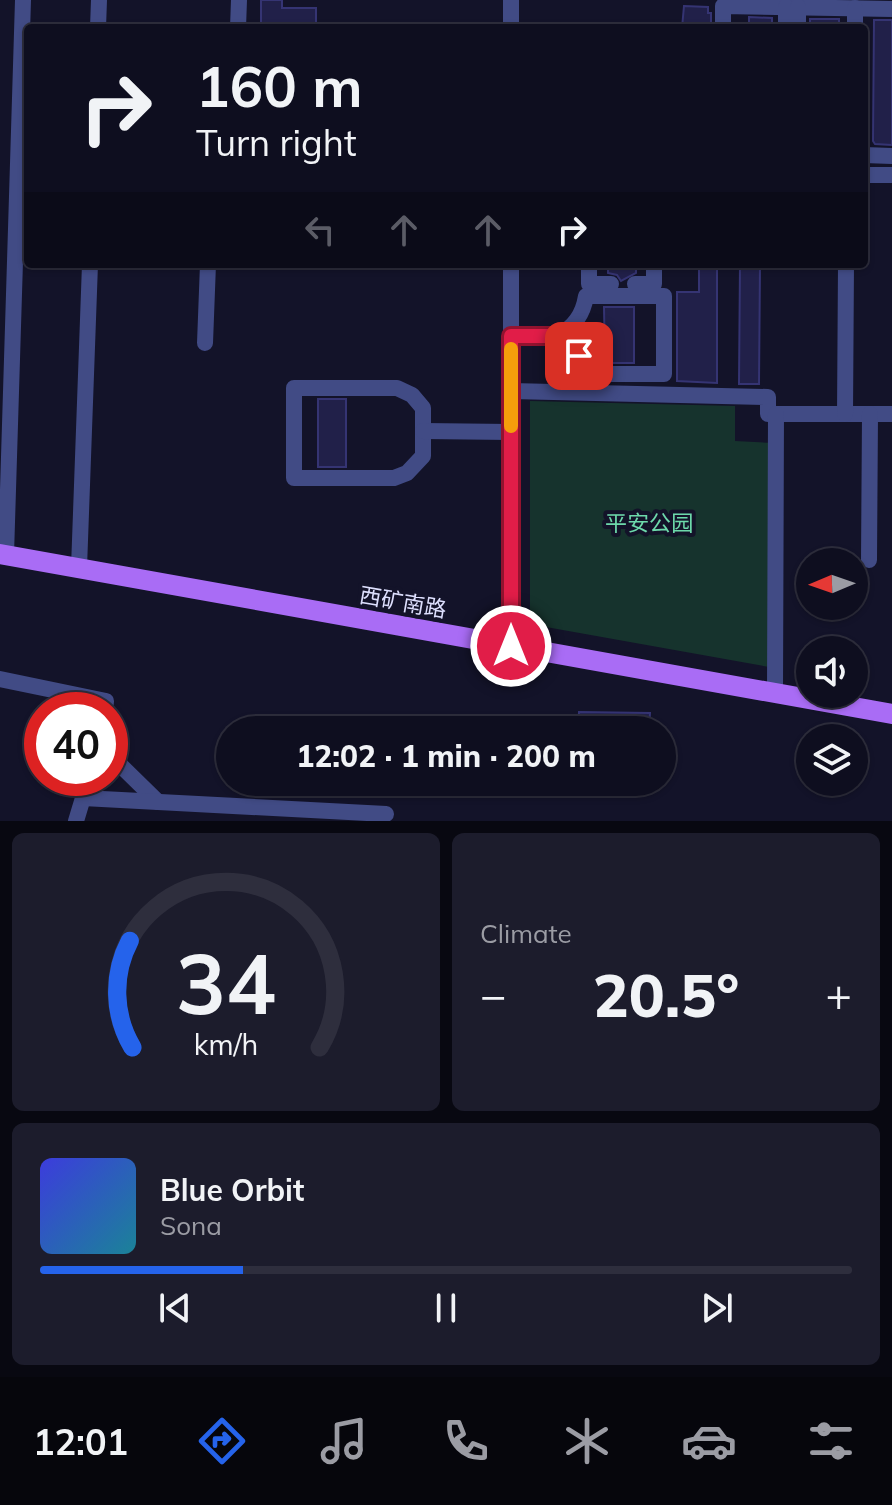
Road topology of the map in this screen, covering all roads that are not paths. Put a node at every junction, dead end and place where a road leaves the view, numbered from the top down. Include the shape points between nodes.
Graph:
1 (23, 0) edge
2 (99, 0) edge
3 (239, 0) edge
4 (511, 0) edge
5 (792, 7) junction
6 (855, 8) junction
7 (892, 9) edge
8 (98, 24) edge
9 (238, 24) edge
10 (511, 24) edge
11 (723, 24) edge
12 (787, 24) edge
13 (797, 24) edge
14 (855, 24) edge
15 (868, 155) edge
16 (892, 156) edge
17 (868, 175) edge
18 (892, 175) edge
19 (90, 268) edge
20 (208, 268) edge
21 (511, 268) edge
22 (589, 268) edge
23 (654, 268) edge
24 (846, 268) edge
25 (511, 336) junction
26 (558, 336) junction
27 (205, 343) dead end
28 (511, 391) junction
29 (776, 414) junction
30 (845, 414) junction
31 (870, 414) junction
32 (892, 414) edge
33 (423, 431) junction
34 (511, 432) junction
35 (3, 554) edge
36 (869, 560) dead end
37 (79, 568) junction
38 (511, 646) junction
39 (0, 679) edge
40 (63, 692) edge
41 (775, 693) junction
42 (892, 714) edge
43 (128, 773) edge
44 (83, 798) joint
45 (158, 802) junction
46 (386, 814) dead end
47 (76, 821) edge

1 - 35 street
2 - 8 street
3 - 9 street
4 - 10 street
5 - 6 street
5 - 11 street via 723,6
5 - 12 street
5 - 13 street
6 - 7 street
6 - 14 street
15 - 16 street
17 - 18 street
19 - 37 street
20 - 27 street
21 - 25 street
22 - 23 street via 589,284 654,284
24 - 30 street
25 - 26 street
25 - 28 street
26 - 26 street via 579,318 586,296 664,296 664,374 586,374 579,356
28 - 29 street via 768,397 768,414
28 - 34 street
29 - 30 street
29 - 41 street
30 - 31 street
31 - 32 street
31 - 36 street
33 - 33 street via 423,408 397,388 294,388 294,478 400,476 423,456
33 - 34 street
34 - 38 street
35 - 37 main road, 西矿南路
37 - 38 main road, 西矿南路
38 - 41 main road, 西矿南路
39 - 40 street
41 - 42 main road, 西矿南路
43 - 45 street
44 - 45 street
44 - 47 street
45 - 46 street

